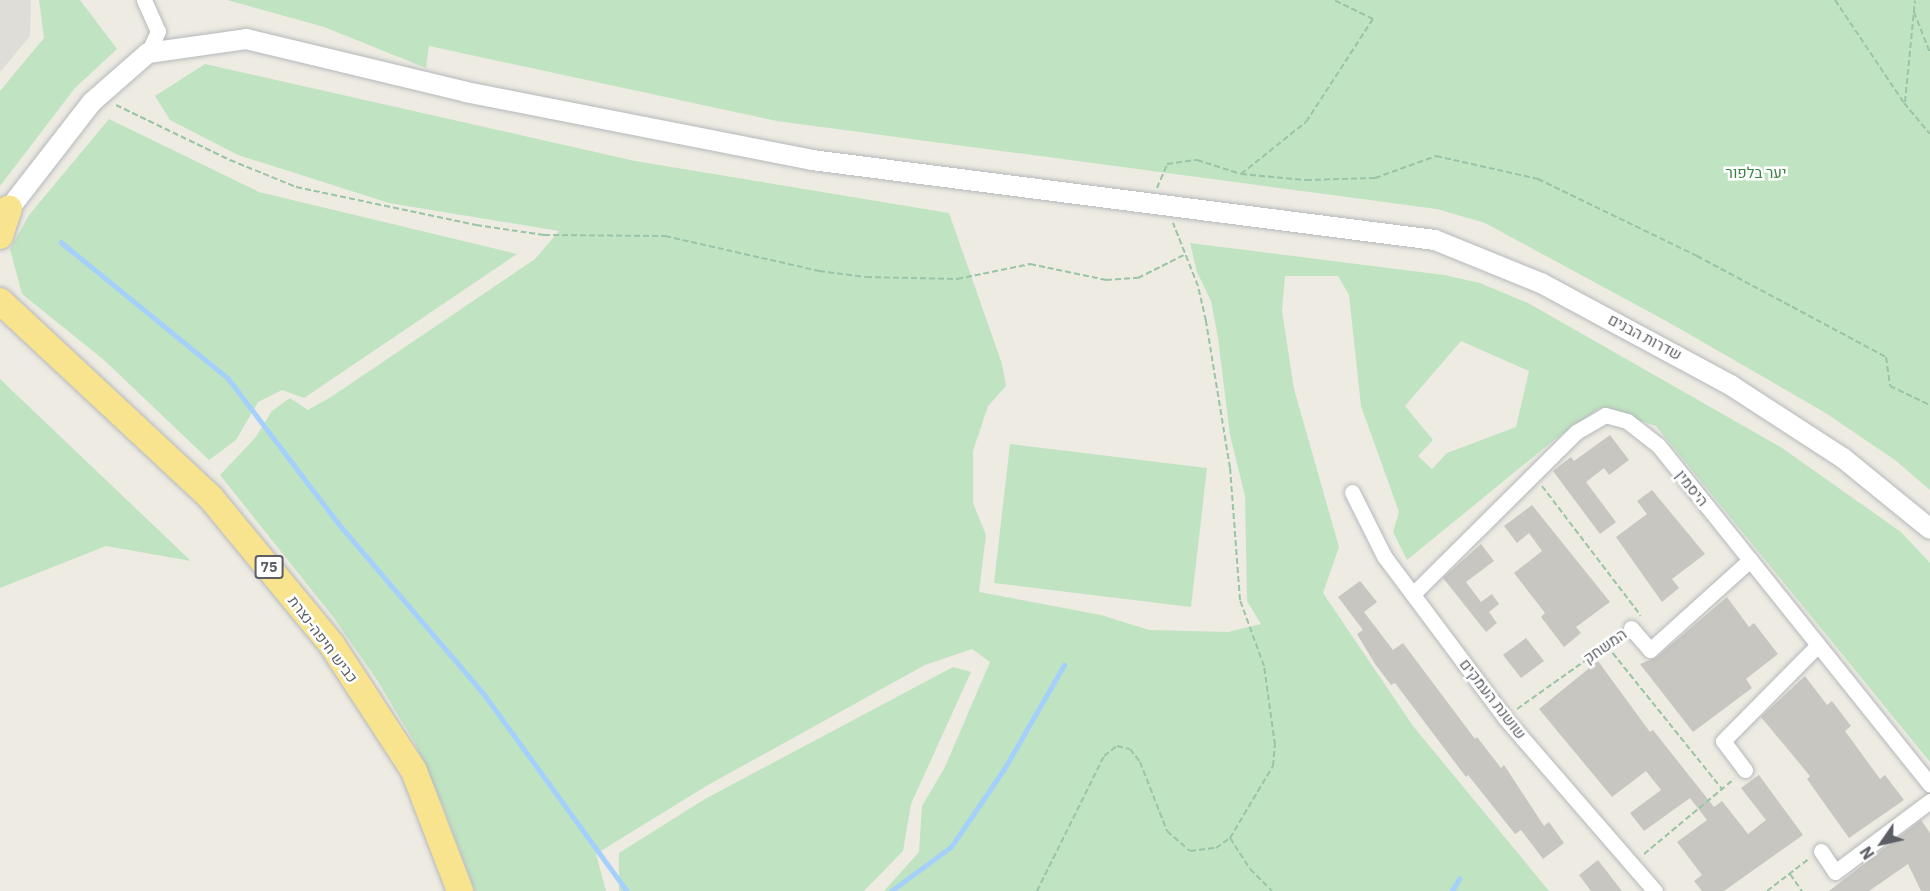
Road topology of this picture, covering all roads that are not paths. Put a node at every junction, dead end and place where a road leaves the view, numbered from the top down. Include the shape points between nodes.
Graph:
1 (144, 0) edge
2 (148, 53) junction
3 (5, 214) edge
4 (0, 236) edge
5 (0, 279) edge
6 (6, 307) edge
7 (1353, 492) dead end
8 (1930, 529) edge
9 (1750, 560) junction
10 (1413, 594) junction
11 (1631, 628) road end
12 (1818, 645) junction
13 (1745, 770) road end
14 (1930, 785) edge
15 (1930, 801) edge
16 (1821, 850) road end
17 (460, 891) edge
18 (1655, 891) edge

1 - 2 street via 158,31
2 - 3 main road via 92,102
2 - 8 main road, שדרות הבנים via 246,39 466,92 812,160 1322,222 1435,240 1541,283 1732,386 1843,458
3 - 4 highway
5 - 6 highway
6 - 17 highway, כביש חיפה-נצרת / 75 via 212,498 332,645 414,771
7 - 10 street, שושנת העמקים via 1384,556
9 - 10 street, היסמין via 1658,445 1627,421 1605,415 1590,422 1533,474
9 - 11 street, המשחק via 1650,650
9 - 12 street, היסמין
10 - 18 street, שושנת העמקים via 1505,718
12 - 13 street via 1723,741
12 - 14 street, היסמין
15 - 16 street via 1835,872

